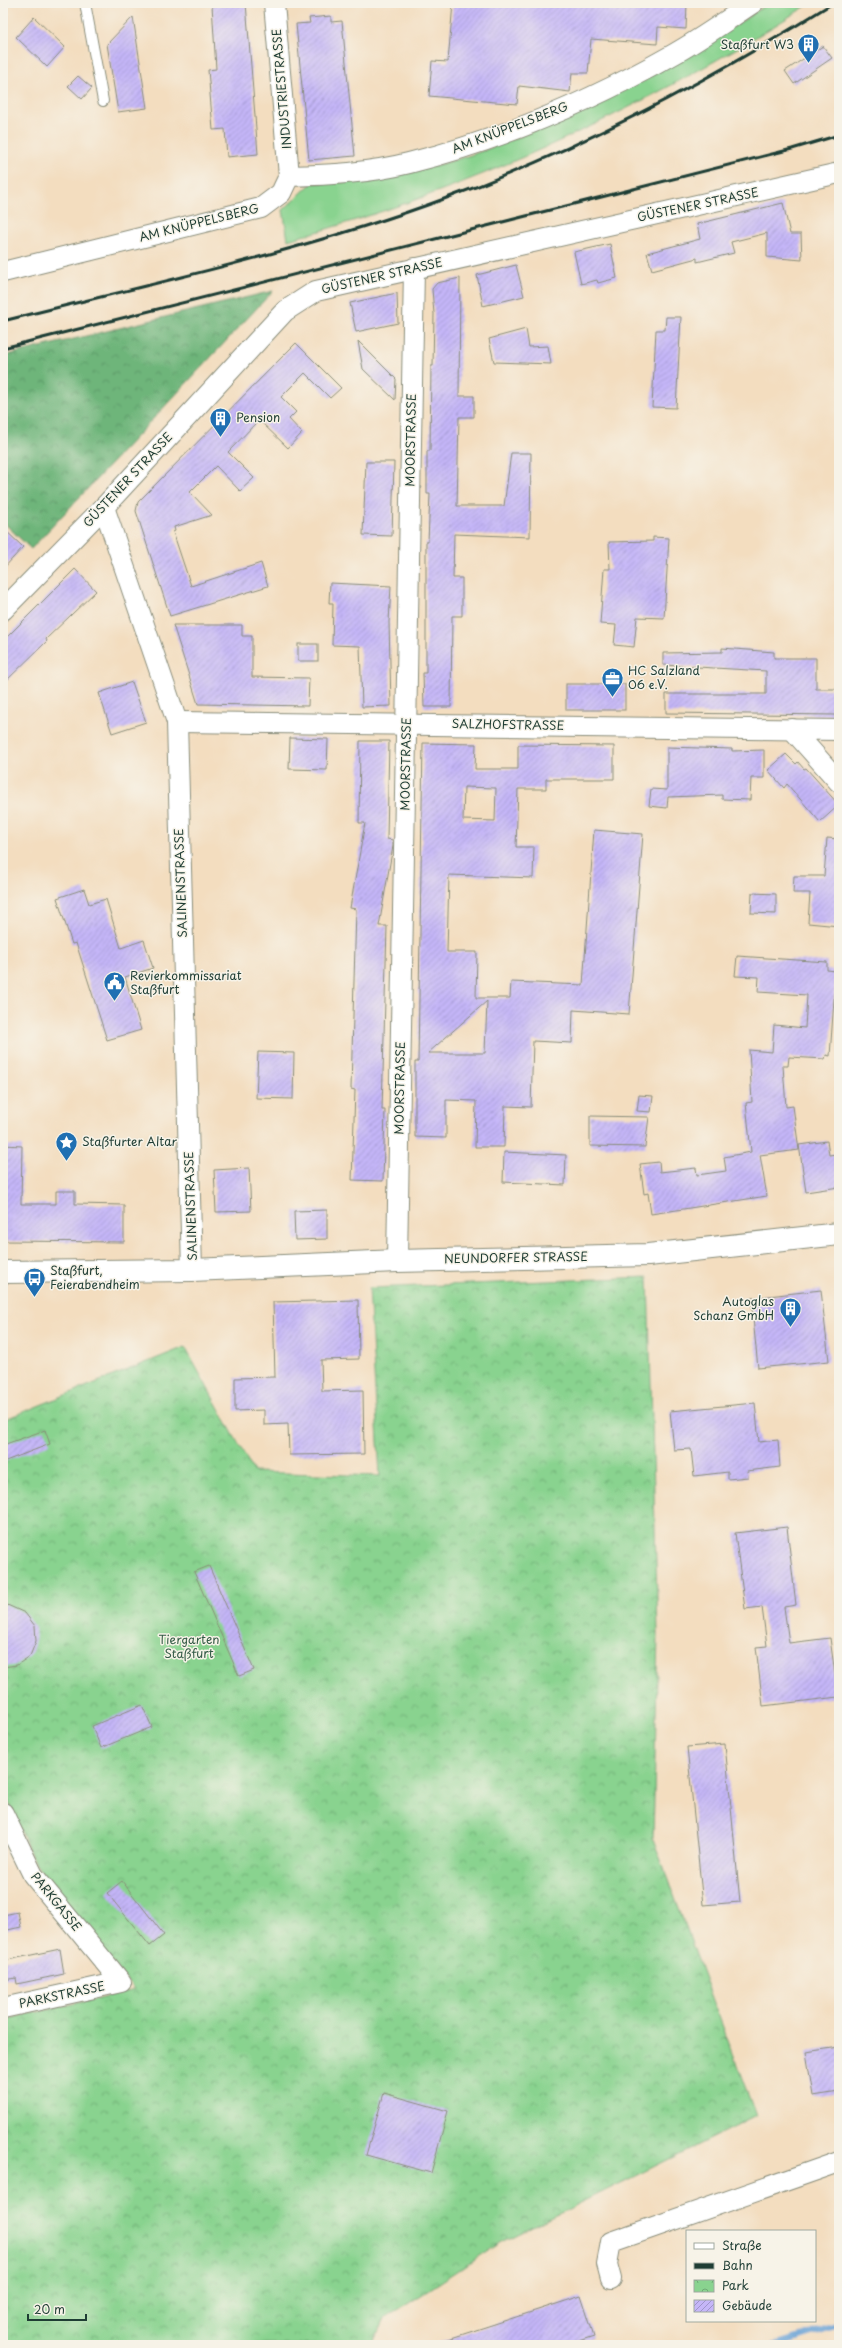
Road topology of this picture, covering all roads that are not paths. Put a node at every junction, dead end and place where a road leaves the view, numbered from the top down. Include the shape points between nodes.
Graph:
1 (85, 3) edge
2 (274, 3) edge
3 (753, 3) edge
4 (103, 101) dead end
5 (839, 173) edge
6 (289, 176) junction
7 (414, 268) junction
8 (3, 272) edge
9 (104, 507) junction
10 (3, 610) edge
11 (177, 722) junction
12 (406, 724) junction
13 (792, 729) junction
14 (839, 730) edge
15 (839, 782) edge
16 (839, 1234) edge
17 (397, 1260) junction
18 (192, 1270) junction
19 (3, 1272) edge
20 (3, 1813) edge
21 (122, 1982) joint
22 (3, 2008) edge
23 (839, 2162) edge
24 (611, 2279) dead end

1 - 4 lane
2 - 6 street, INDUSTRIESTRASSE
3 - 6 street, AM KNÜPPELSBERG via 675,54 582,100 482,141 408,164 343,174
5 - 7 street, GÜSTENER STRASSE
6 - 8 street, AM KNÜPPELSBERG via 281,193 261,208
7 - 9 street, GÜSTENER STRASSE via 316,290 285,311
7 - 12 street, MOORSTRASSE
9 - 10 street, GÜSTENER STRASSE
9 - 11 street, SALINENSTRASSE
11 - 12 street, SALZHOFSTRASSE
11 - 18 street, SALINENSTRASSE
12 - 13 street, SALZHOFSTRASSE
12 - 17 street, MOORSTRASSE
13 - 14 street, SALZHOFSTRASSE
13 - 15 street
16 - 17 main road, NEUNDORFER STRASSE via 648,1255
17 - 18 main road, NEUNDORFER STRASSE
18 - 19 main road, NEUNDORFER STRASSE
20 - 21 street, PARKGASSE via 33,1875
21 - 22 street, PARKSTRASSE
23 - 24 street via 611,2242 607,2264

